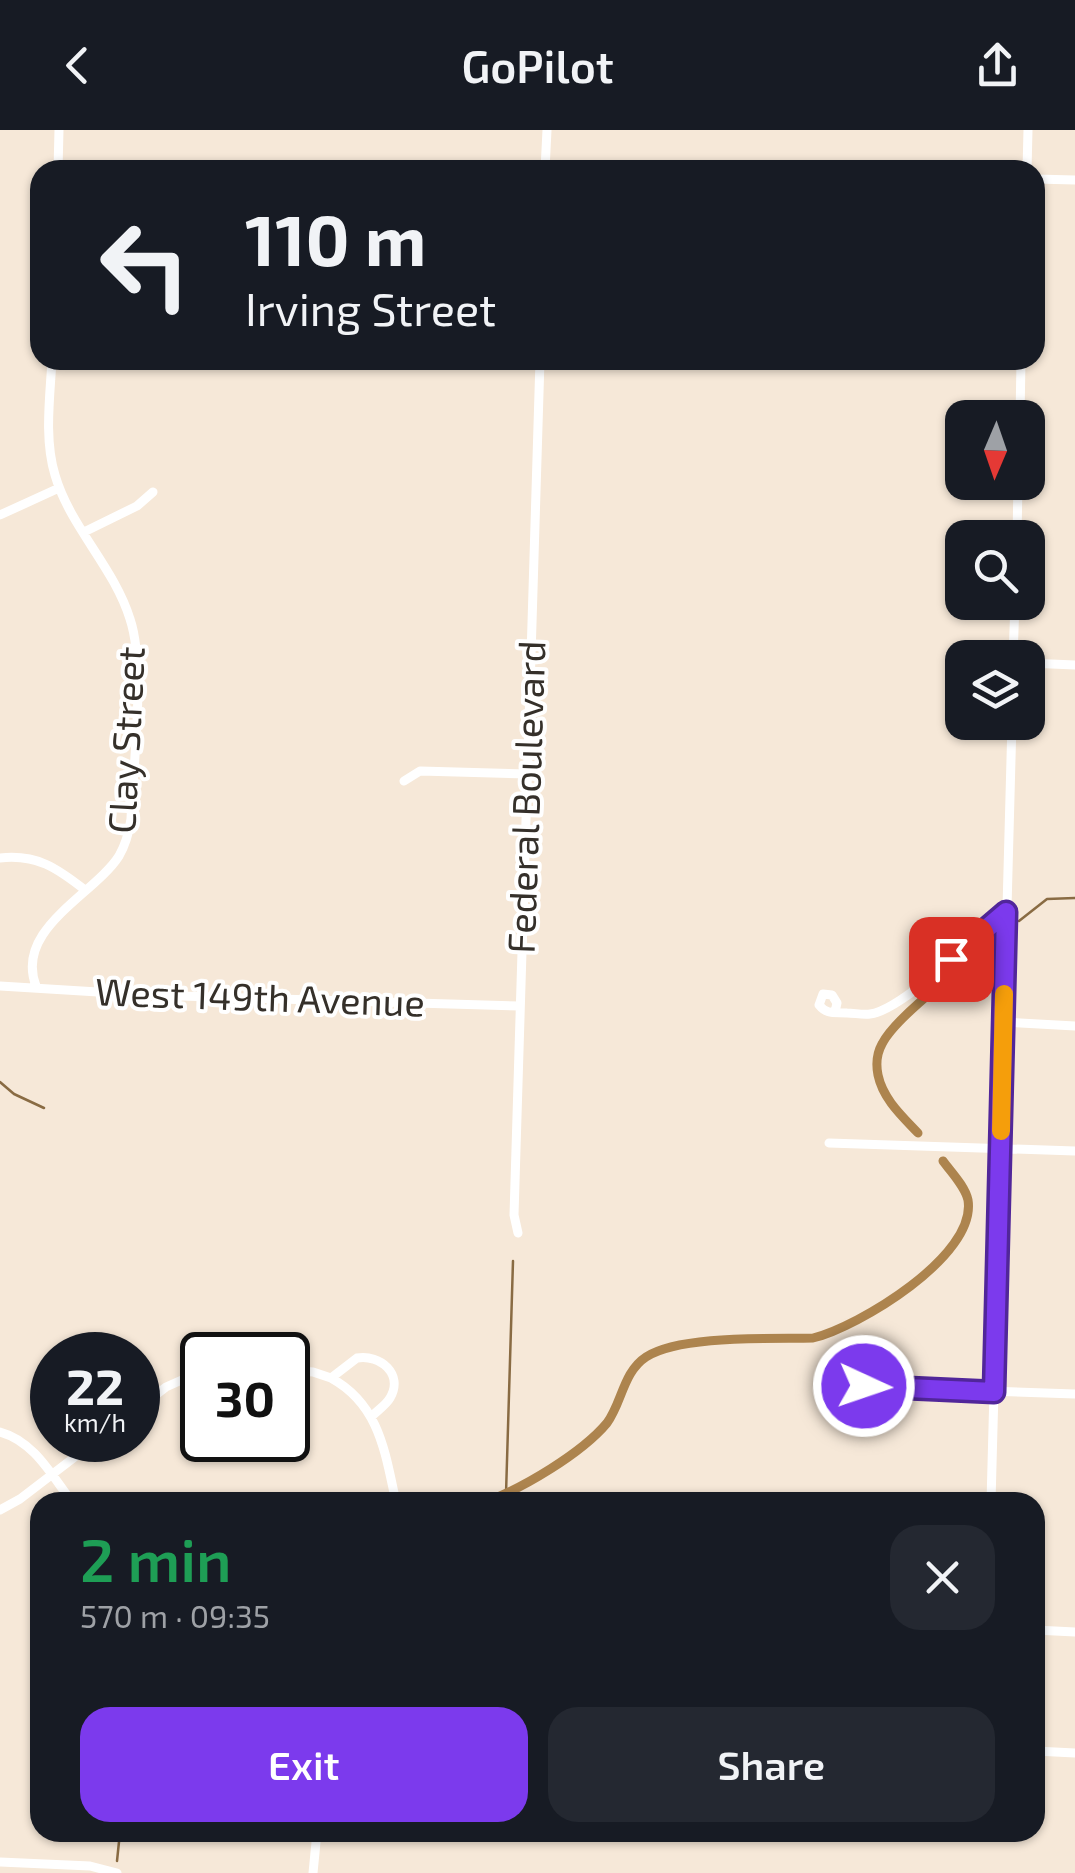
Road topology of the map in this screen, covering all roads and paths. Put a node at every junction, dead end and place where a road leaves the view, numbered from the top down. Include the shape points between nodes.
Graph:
1 (59, 130) edge
2 (547, 130) edge
3 (1028, 130) edge
4 (58, 160) edge
5 (546, 160) edge
6 (1026, 160) edge
7 (1045, 179) edge
8 (1075, 180) edge
9 (52, 370) edge
10 (540, 370) edge
11 (1022, 370) edge
12 (1021, 400) edge
13 (59, 488) junction
14 (153, 492) dead end
15 (0, 515) edge
16 (84, 532) junction
17 (1045, 664) edge
18 (1075, 665) edge
19 (1011, 740) edge
20 (527, 774) junction
21 (404, 781) dead end
22 (0, 858) edge
23 (85, 890) junction
24 (1006, 912) junction
25 (0, 986) edge
26 (36, 986) junction
27 (520, 1006) junction
28 (835, 1012) dead end
29 (1004, 1022) junction
30 (1075, 1026) edge
31 (829, 1143) dead end
32 (1000, 1148) junction
33 (1075, 1152) edge
34 (518, 1234) dead end
35 (310, 1372) edge
36 (331, 1378) junction
37 (864, 1386) dead end
38 (994, 1392) junction
39 (1075, 1394) edge
40 (372, 1416) junction
41 (0, 1432) edge
42 (68, 1462) edge
43 (51, 1475) junction
44 (64, 1492) edge
45 (394, 1492) edge
46 (990, 1492) edge
47 (0, 1510) edge
48 (1045, 1630) edge
49 (1075, 1632) edge
50 (1045, 1752) edge
51 (1075, 1753) edge
52 (316, 1842) edge
53 (0, 1862) edge
54 (117, 1873) edge
55 (313, 1873) edge

1 - 4 street
2 - 5 street
3 - 6 street
7 - 8 street
9 - 13 street, Clay Street via 49,446
10 - 20 street, Federal Boulevard
11 - 12 street
13 - 15 street
13 - 16 street, Clay Street
14 - 16 street
16 - 23 street, Clay Street via 130,616 136,658 130,830 118,857
17 - 18 street
19 - 24 street
20 - 21 street via 420,771
20 - 27 street, Federal Boulevard
22 - 23 street via 42,861
23 - 26 street, Clay Street via 40,940
24 - 28 street via 882,1010
24 - 29 street
25 - 26 street, West 149th Avenue
26 - 27 street, West 149th Avenue
27 - 34 street, Federal Boulevard
29 - 30 street
29 - 32 street
31 - 32 street
32 - 33 street
32 - 38 street
35 - 36 street
36 - 40 street
36 - 40 street via 357,1358 386,1364 392,1392
37 - 38 street
38 - 39 street
38 - 46 street
40 - 45 street
41 - 43 street via 22,1442
42 - 43 street
43 - 44 street
43 - 47 street
48 - 49 street
50 - 51 street
52 - 55 street
53 - 54 street

